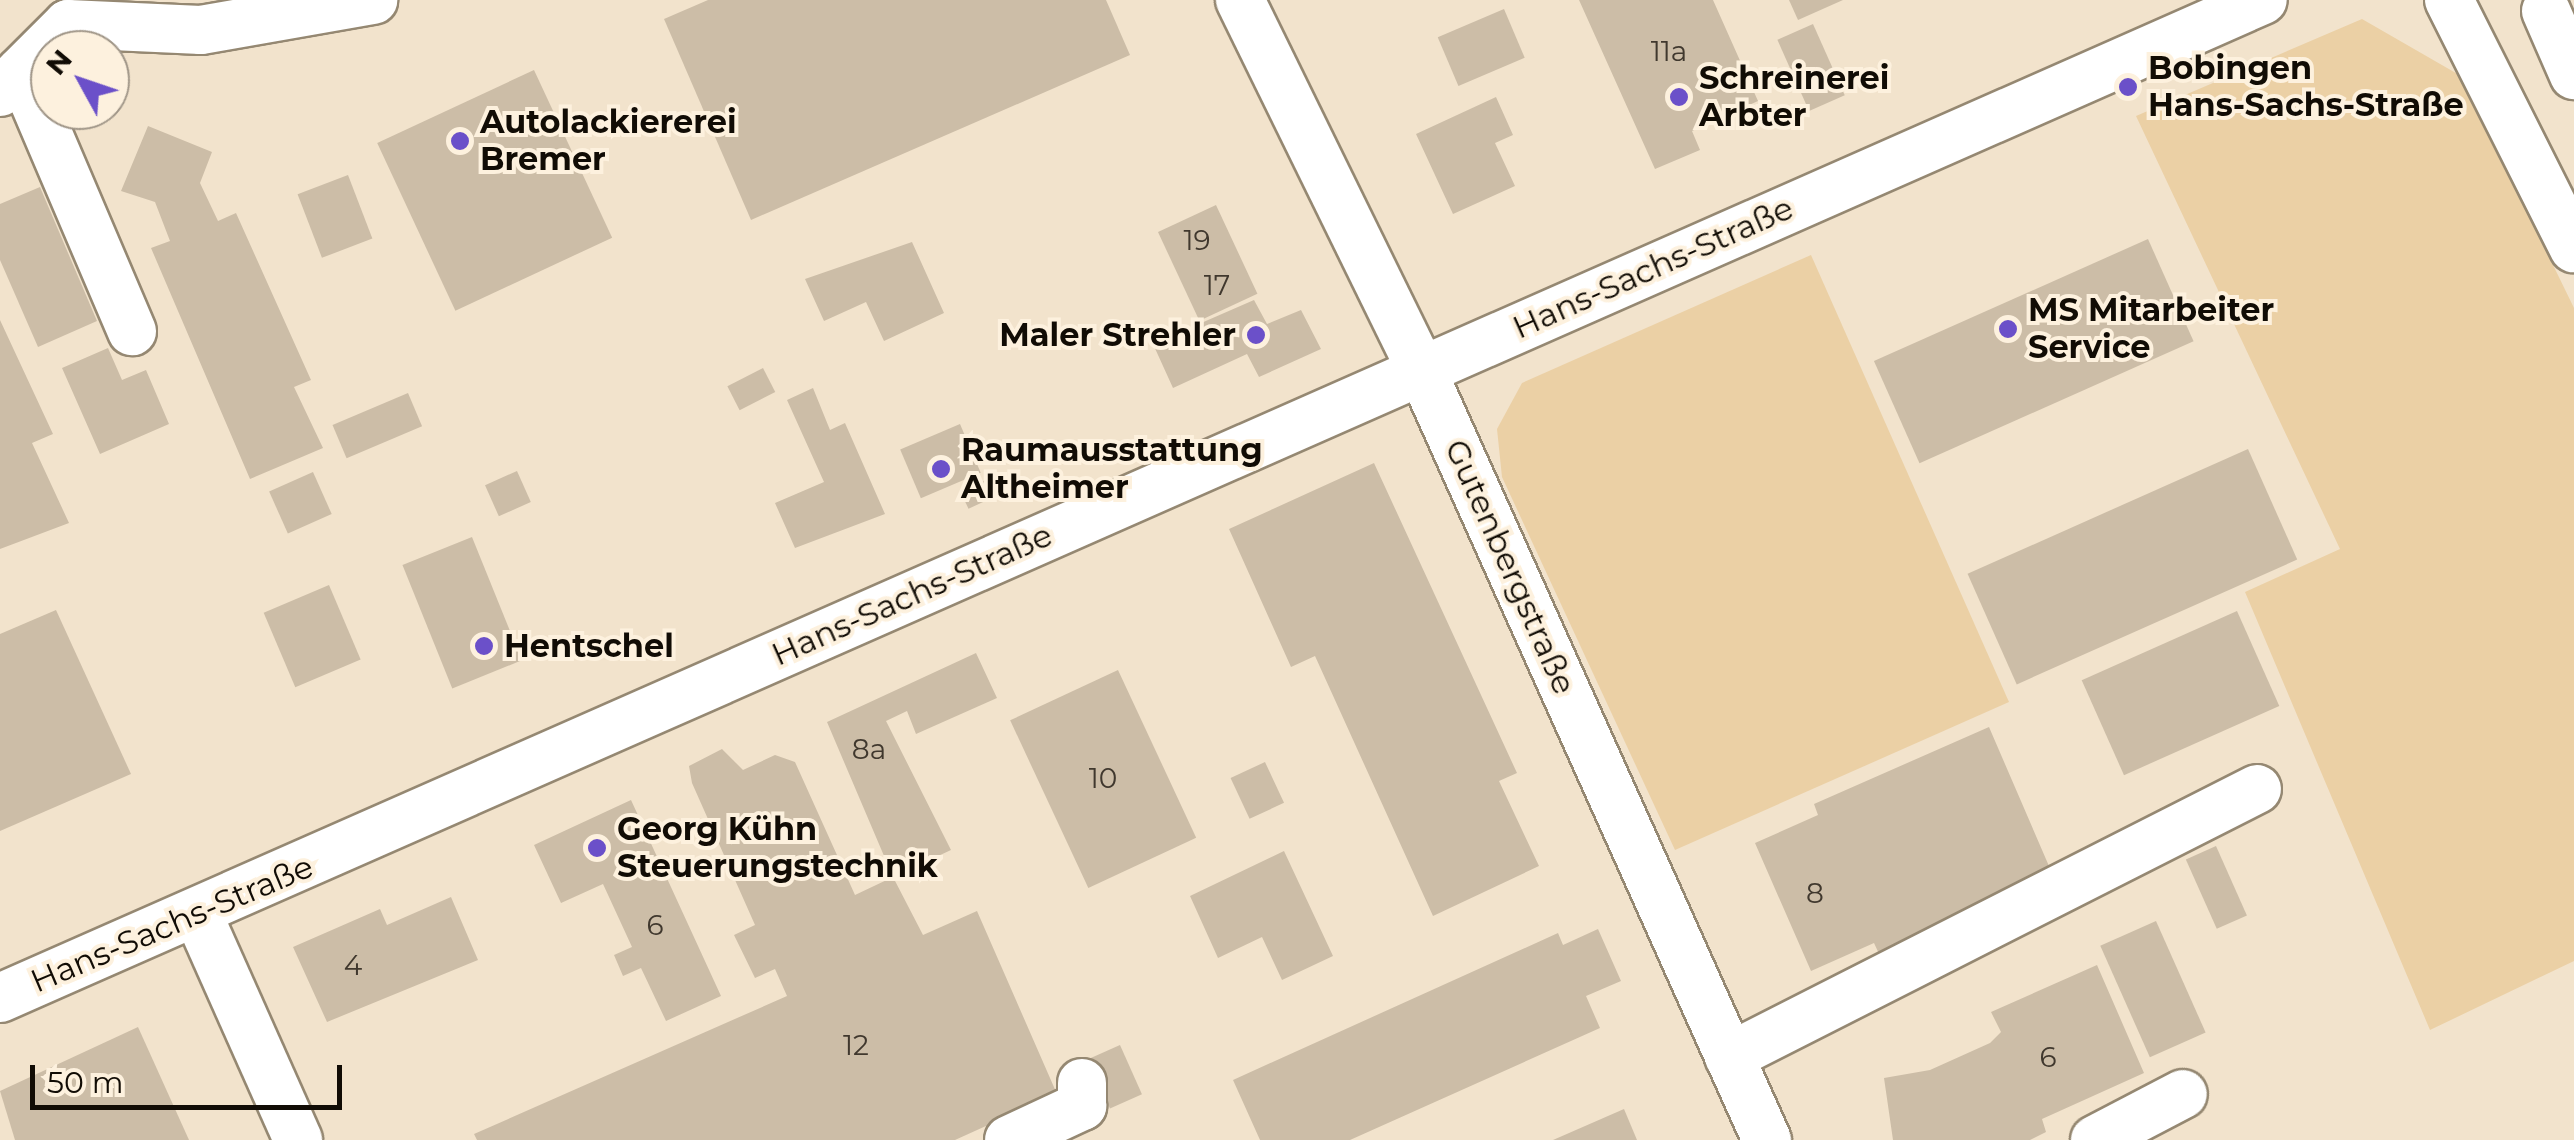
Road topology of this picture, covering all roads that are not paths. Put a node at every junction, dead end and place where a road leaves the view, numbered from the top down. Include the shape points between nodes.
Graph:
1 (373, 0) edge
2 (1240, 0) edge
3 (2264, 0) edge
4 (2449, 0) edge
5 (63, 12) edge
6 (2546, 12) dead end
7 (2574, 75) edge
8 (10, 81) edge
9 (2560, 183) edge
10 (2574, 248) edge
11 (132, 331) dead end
12 (1422, 371) junction
13 (2257, 789) dead end
14 (198, 915) junction
15 (0, 998) edge
16 (1729, 1056) junction
17 (1082, 1083) dead end
18 (2183, 1094) dead end
19 (298, 1140) edge
20 (1009, 1140) edge
21 (1766, 1140) edge
22 (2095, 1140) edge

1 - 5 street via 201,30
2 - 12 street, Gutenbergstraße
3 - 12 street, Hans-Sachs-Straße
4 - 9 street
5 - 8 street
6 - 7 street
8 - 11 street
9 - 10 street
12 - 14 street, Hans-Sachs-Straße
12 - 16 street, Gutenbergstraße
13 - 16 street
14 - 15 street, Hans-Sachs-Straße
14 - 19 street
16 - 21 street, Gutenbergstraße
17 - 20 street via 1082,1106
18 - 22 street

